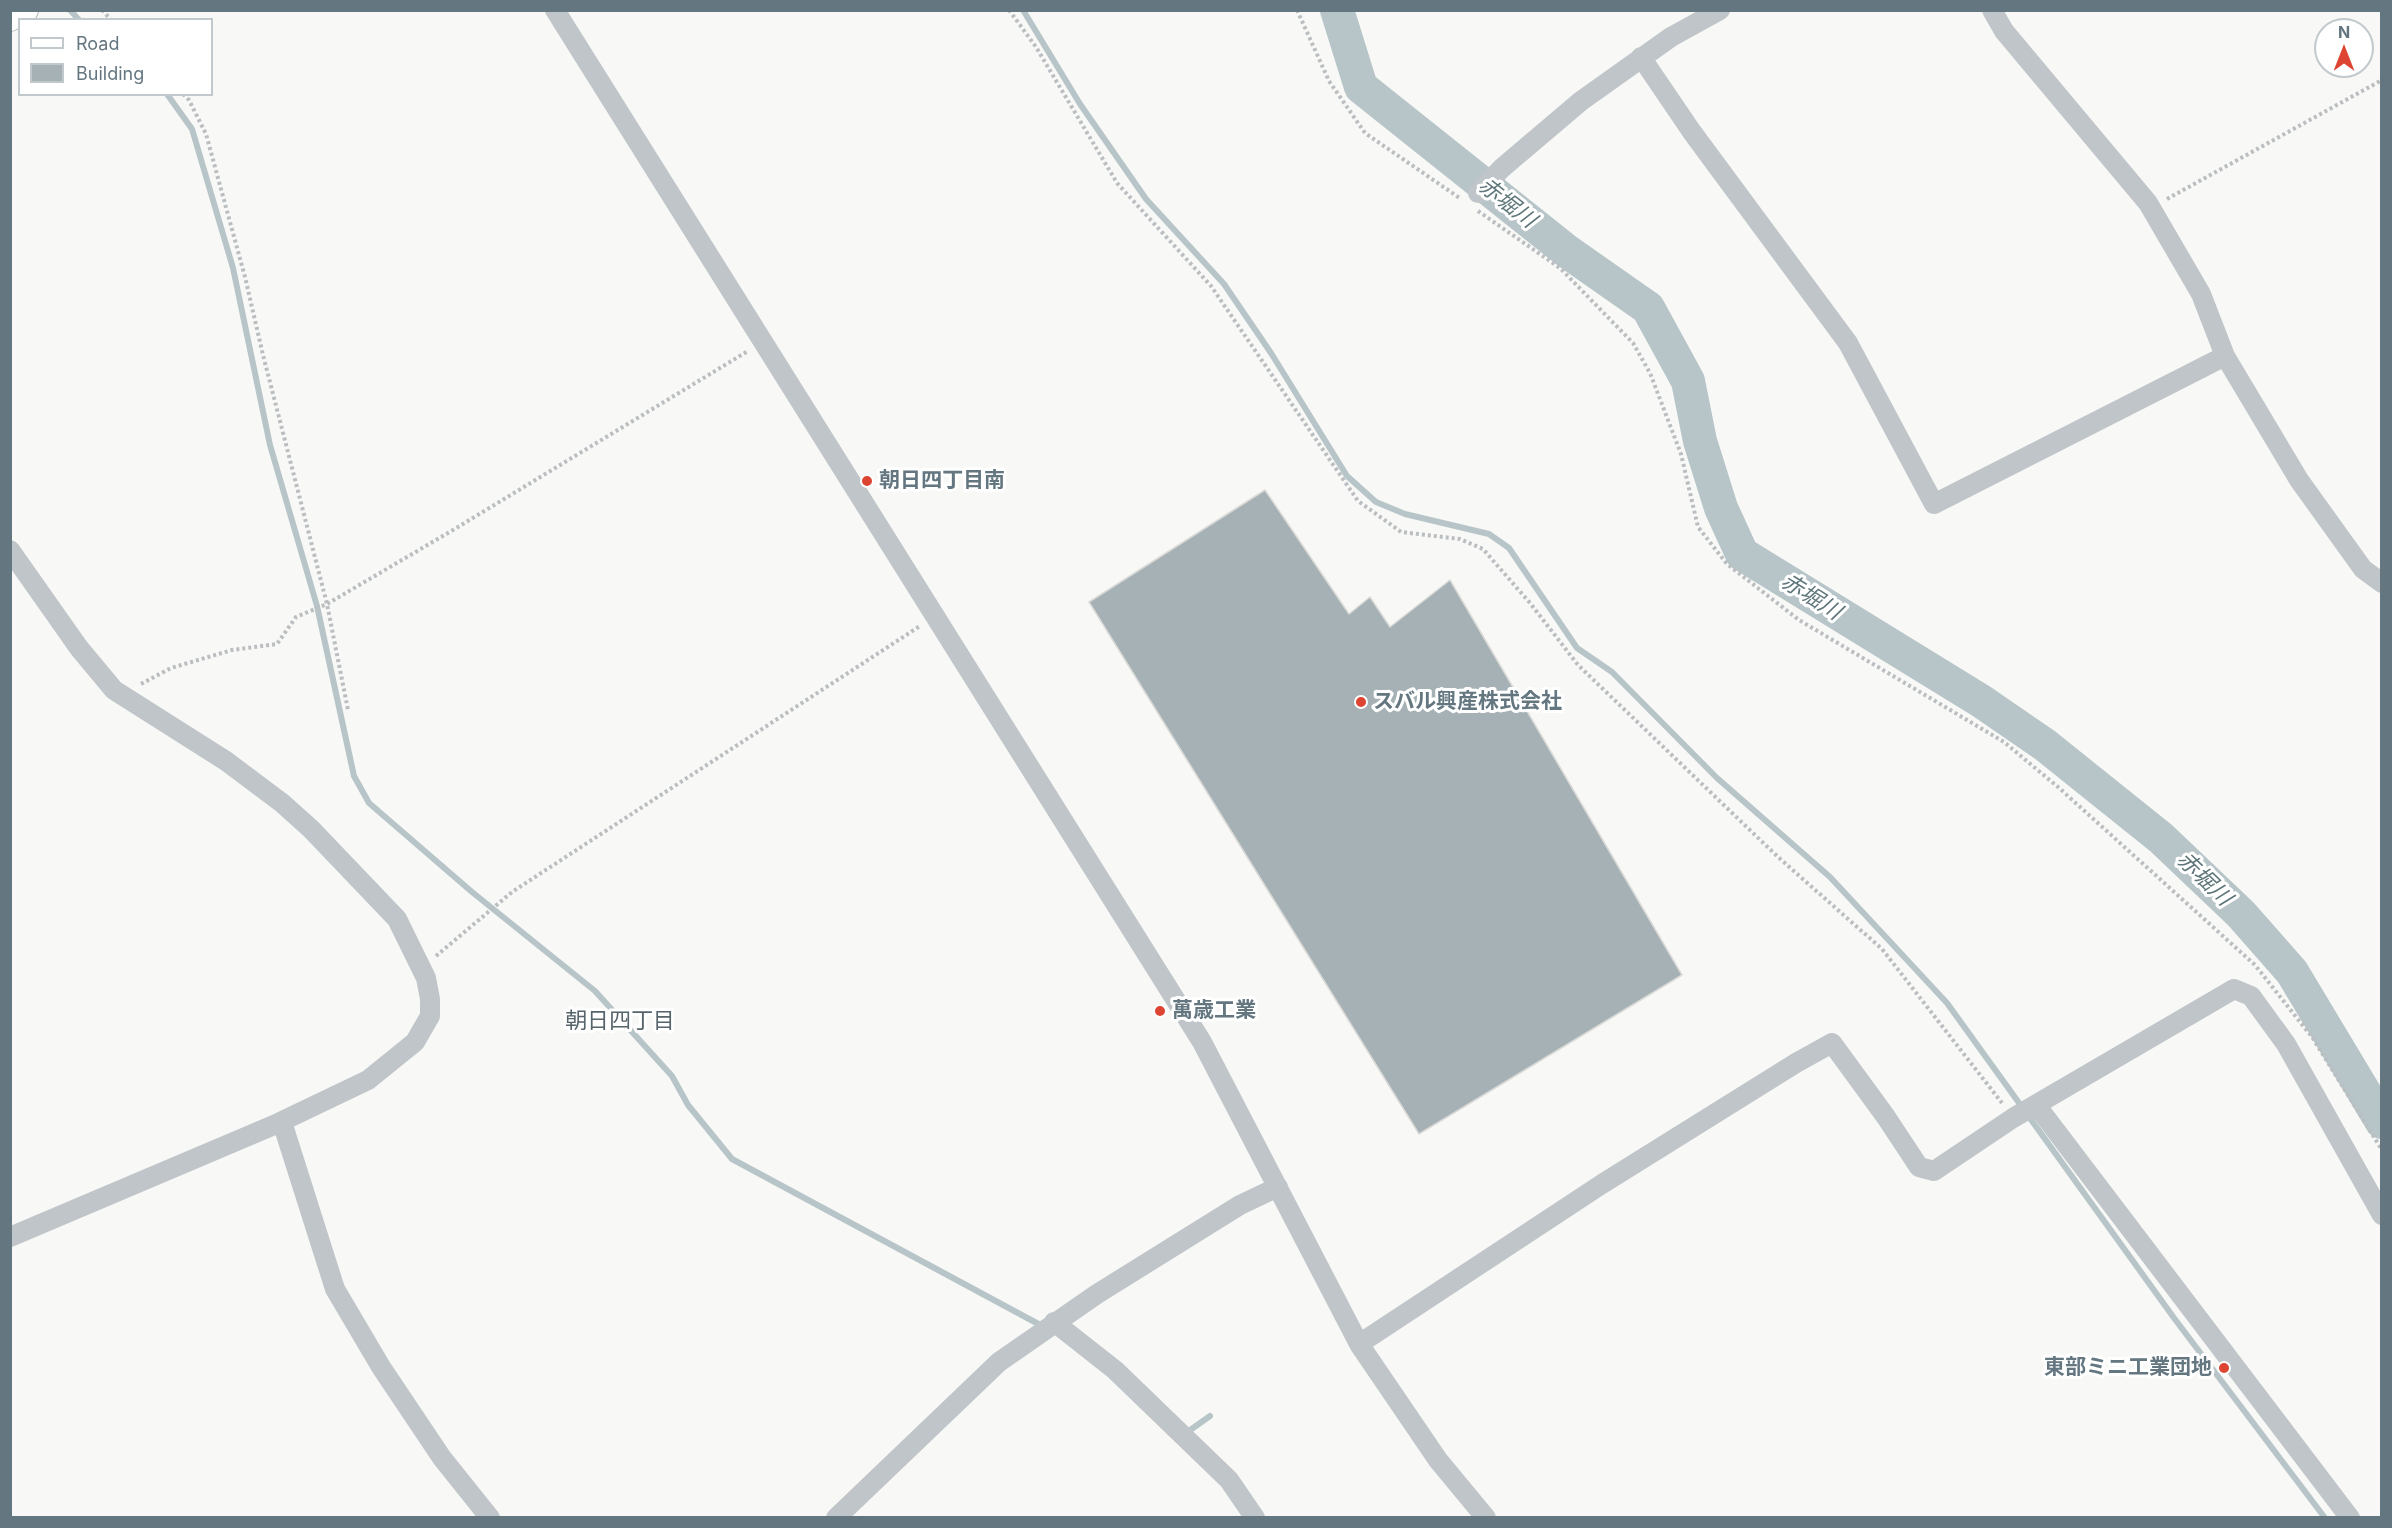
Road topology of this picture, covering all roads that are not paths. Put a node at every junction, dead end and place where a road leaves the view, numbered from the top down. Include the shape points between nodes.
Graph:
1 (26, 10) edge
2 (555, 10) edge
3 (1720, 10) edge
4 (1992, 10) edge
5 (10, 19) edge
6 (1641, 57) junction
7 (1472, 198) road end
8 (2225, 356) junction
9 (10, 550) edge
10 (2382, 583) edge
11 (2037, 1106) junction
12 (282, 1122) junction
13 (1278, 1187) junction
14 (2382, 1215) edge
15 (10, 1237) edge
16 (1054, 1322) junction
17 (1359, 1344) junction
18 (490, 1518) edge
19 (836, 1518) edge
20 (1255, 1518) edge
21 (1486, 1518) edge
22 (2350, 1518) edge

1 - 5 main road
2 - 13 street via 1202,1042
3 - 6 street
4 - 8 street via 2004,31 2151,208 2201,294
6 - 7 street via 1581,101
6 - 8 street via 1848,343 1934,504
8 - 10 street via 2299,480 2363,569
9 - 12 street via 79,648 114,690 226,761 311,829 397,920 426,978 430,1016 415,1042 368,1080
11 - 14 street via 2234,989 2251,996 2286,1044
11 - 17 street via 1934,1171 1919,1167 1832,1043 1602,1184
11 - 22 street
12 - 15 street
12 - 18 street via 335,1289 417,1422
13 - 16 street via 1240,1204
13 - 17 street
16 - 19 street via 999,1362
16 - 20 street via 1114,1370 1229,1480
17 - 21 street via 1438,1460

